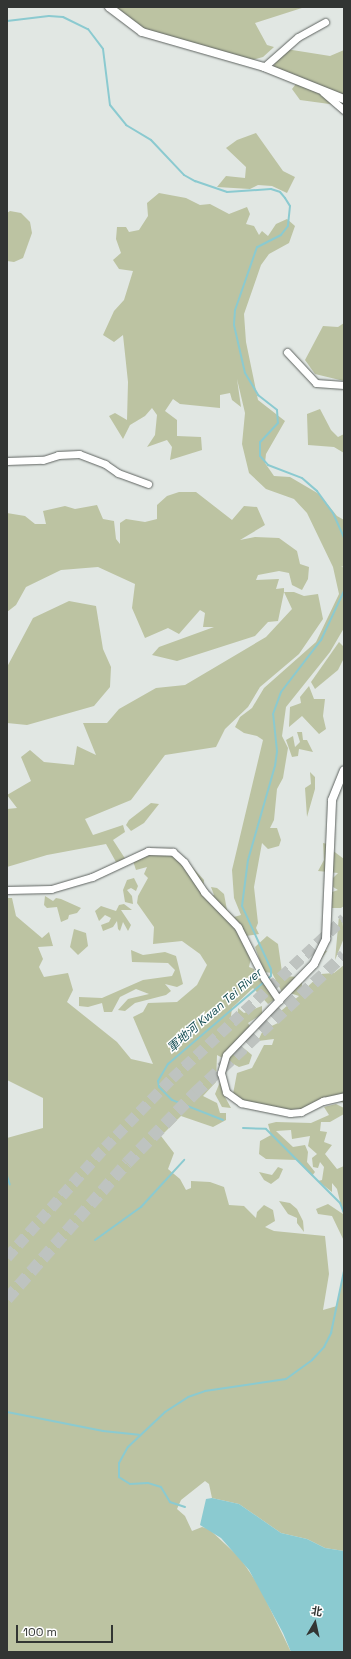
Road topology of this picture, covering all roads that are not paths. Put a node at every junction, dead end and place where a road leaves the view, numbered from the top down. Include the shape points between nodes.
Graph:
1 (109, 7) edge
2 (325, 22) dead end
3 (264, 67) junction
4 (320, 90) junction
5 (344, 99) edge
6 (344, 110) edge
7 (287, 352) dead end
8 (344, 385) edge
9 (7, 461) edge
10 (148, 484) dead end
11 (344, 770) edge
12 (7, 890) edge
13 (279, 1000) junction
14 (344, 1096) edge

1 - 3 street via 146,33
2 - 3 street via 298,38
3 - 4 street
4 - 5 street
4 - 6 street
7 - 8 street via 316,383
9 - 10 street via 43,460 58,455 79,454
11 - 13 street via 332,800 326,939 314,964
12 - 13 street via 51,889 92,877 148,851 173,852 184,862 204,892 238,927 265,980
13 - 14 street via 226,1055 221,1074 225,1090 241,1103 290,1113 301,1112 322,1101

